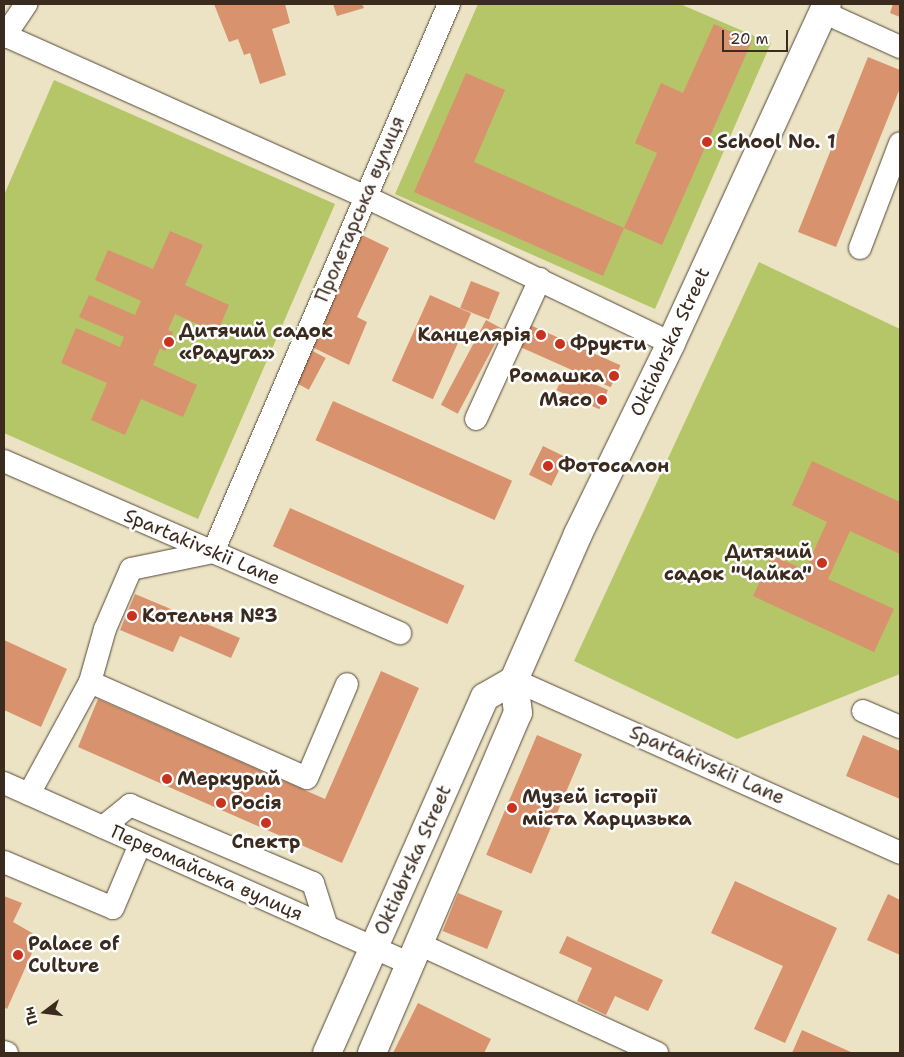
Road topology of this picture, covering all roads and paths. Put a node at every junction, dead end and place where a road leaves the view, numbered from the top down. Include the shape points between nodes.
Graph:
1 (26, 4) edge
2 (449, 4) edge
3 (825, 8) edge
4 (4, 36) edge
5 (900, 47) edge
6 (900, 143) edge
7 (366, 197) junction
8 (860, 248) dead end
9 (540, 279) junction
10 (671, 342) junction
11 (476, 419) dead end
12 (4, 461) edge
13 (213, 552) junction
14 (400, 633) dead end
15 (514, 680) junction
16 (90, 682) junction
17 (347, 684) dead end
18 (863, 711) dead end
19 (900, 727) edge
20 (4, 782) edge
21 (29, 794) junction
22 (103, 827) junction
23 (140, 844) junction
24 (900, 852) edge
25 (242, 853) junction
26 (4, 862) edge
27 (226, 882) junction
28 (327, 927) junction
29 (374, 948) junction
30 (414, 954) junction
31 (327, 1053) edge
32 (372, 1053) edge
33 (657, 1053) edge

1 - 4 street
2 - 7 street, Пролетарська вулиця
3 - 5 street
3 - 10 main road, Oktiabrska Street
4 - 7 street
6 - 8 street
7 - 9 street
7 - 13 street, Пролетарська вулиця
9 - 10 street
9 - 11 street
10 - 15 main road, Oktiabrska Street via 578,534
12 - 13 street, Spartakivskii Lane
13 - 14 street, Spartakivskii Lane
13 - 16 street via 132,569 105,630
15 - 24 street, Spartakivskii Lane
15 - 29 main road, Oktiabrska Street via 485,697
15 - 30 main road, Oktiabrska Street via 518,713
16 - 17 street via 307,778
16 - 21 street
18 - 19 street
20 - 21 street, Первомайська вулиця
21 - 22 street, Первомайська вулиця
22 - 23 street, Первомайська вулиця
22 - 25 street via 130,805
23 - 26 street via 113,908
23 - 27 street, Первомайська вулиця
25 - 27 street
25 - 28 street via 313,883
27 - 28 street, Первомайська вулиця
28 - 29 street, Первомайська вулиця
29 - 30 street, Первомайська вулиця
29 - 31 main road, Oktiabrska Street
30 - 32 main road, Oktiabrska Street
30 - 33 street, Первомайська вулиця

